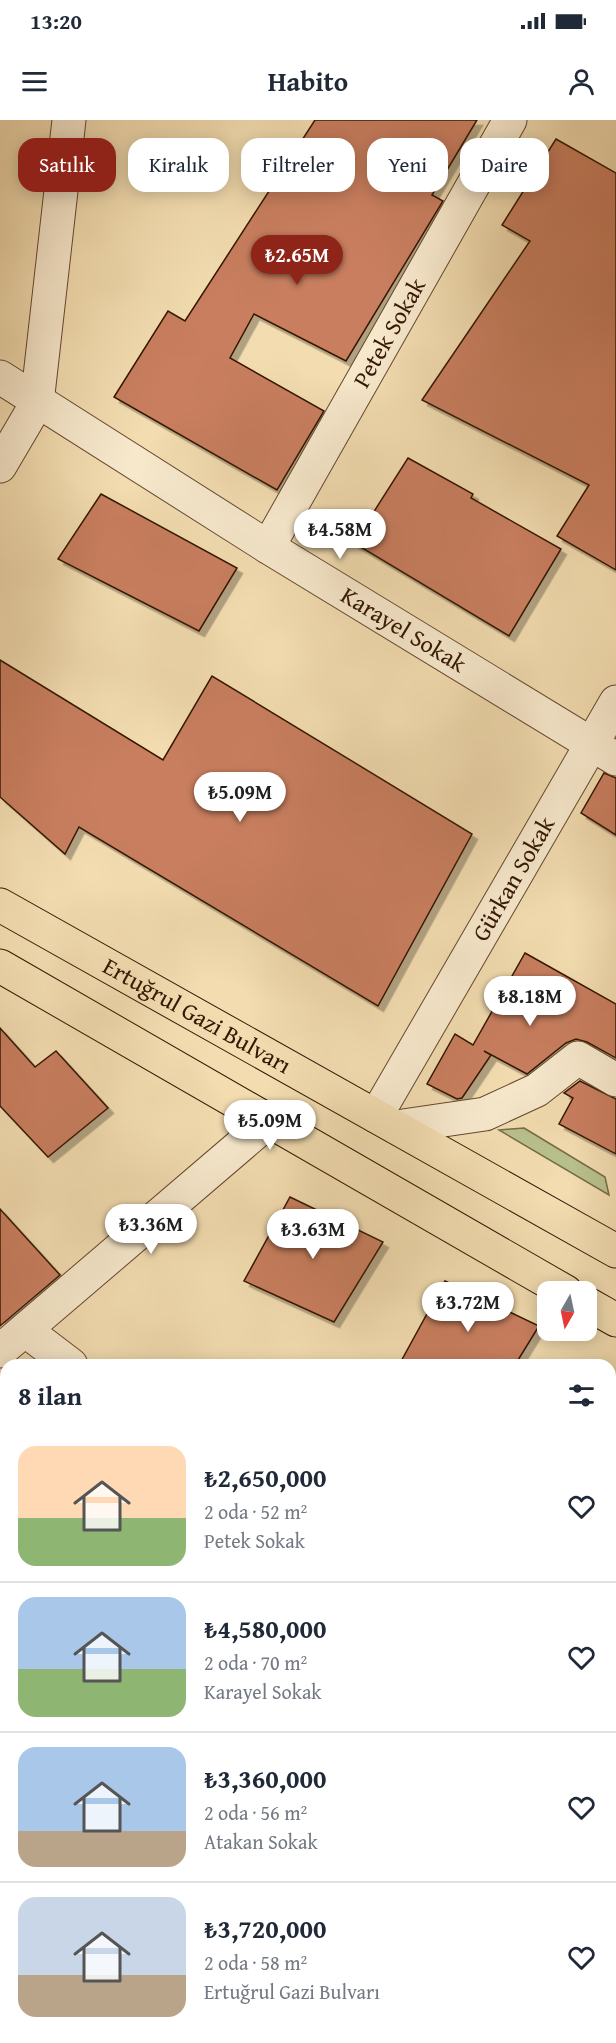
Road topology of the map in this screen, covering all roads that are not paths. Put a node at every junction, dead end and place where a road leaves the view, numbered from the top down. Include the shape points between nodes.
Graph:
1 (69, 120) edge
2 (510, 120) edge
3 (0, 377) edge
4 (37, 403) junction
5 (0, 466) edge
6 (268, 547) junction
7 (616, 702) edge
8 (604, 751) edge
9 (0, 905) edge
10 (0, 966) edge
11 (616, 1080) edge
12 (268, 1121) junction
13 (386, 1122) junction
14 (616, 1251) edge
15 (547, 1281) edge
16 (597, 1309) edge
17 (616, 1320) edge
18 (25, 1330) junction
19 (0, 1351) edge
20 (63, 1359) edge

1 - 4 street
2 - 6 street, Petek Sokak
3 - 4 street, Karayel Sokak
4 - 5 street
4 - 6 street, Karayel Sokak
6 - 8 street, Karayel Sokak
7 - 8 street, Gürkan Sokak
8 - 13 street, Gürkan Sokak
9 - 13 main road, Ertuğrul Gazi Bulvarı
10 - 12 main road
11 - 13 street via 578,1058 537,1090 485,1114
12 - 15 main road
12 - 18 street
13 - 14 main road, Ertuğrul Gazi Bulvarı
16 - 17 main road
18 - 19 street
18 - 20 street

